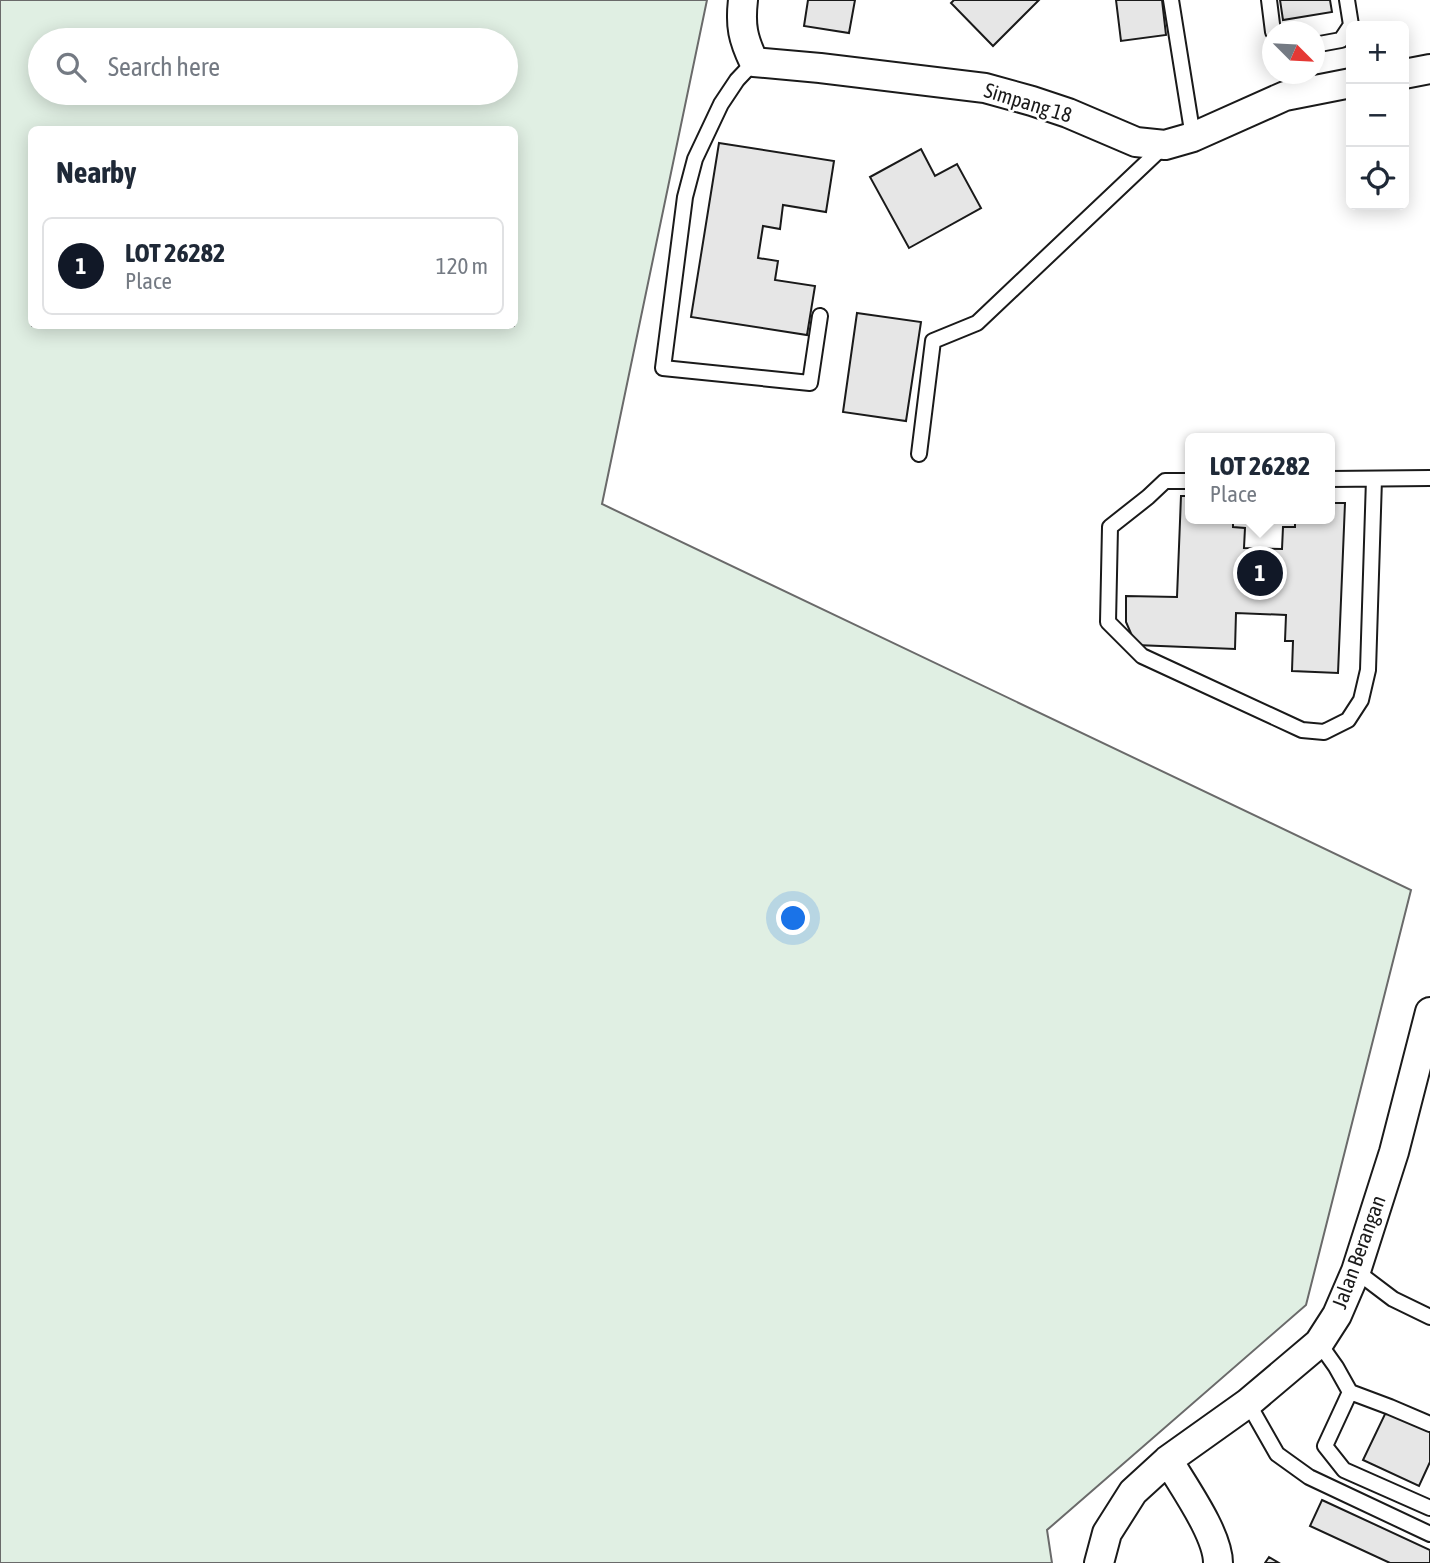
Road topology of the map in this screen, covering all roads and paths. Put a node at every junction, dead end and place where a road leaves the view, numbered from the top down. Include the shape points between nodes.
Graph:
1 (743, 0) edge
2 (1171, 0) edge
3 (1269, 0) edge
4 (1347, 0) edge
5 (1272, 21) edge
6 (1325, 43) edge
7 (754, 62) junction
8 (1430, 69) edge
9 (1409, 73) edge
10 (1346, 84) edge
11 (1193, 137) junction
12 (1165, 145) junction
13 (820, 316) dead end
14 (919, 454) dead end
15 (1430, 478) edge
16 (1335, 479) edge
17 (1374, 479) junction
18 (1185, 481) edge
19 (1428, 1028) edge
20 (1356, 1272) junction
21 (1430, 1317) edge
22 (1319, 1343) junction
23 (1350, 1392) junction
24 (1248, 1403) junction
25 (1430, 1424) edge
26 (1168, 1460) junction
27 (1430, 1508) edge
28 (1430, 1534) edge
29 (1100, 1563) edge
30 (1218, 1563) edge

1 - 7 street via 744,42
2 - 11 lane
3 - 5 lane
4 - 6 lane via 1350,25 1341,40
7 - 12 street, Simpang 18 via 985,88 1068,113 1136,142
7 - 13 lane via 721,104 695,159 685,197 663,368 810,383
8 - 9 street
10 - 11 street, Simpang 18 via 1285,96
11 - 12 street, Simpang 18
12 - 14 lane via 977,323 933,341
15 - 17 lane
16 - 17 lane
17 - 18 lane via 1368,670 1361,699 1348,720 1324,732 1302,730 1142,656 1108,622 1110,527 1166,481
19 - 20 street, Jalan Berangan
20 - 21 lane via 1393,1299
20 - 22 street, Jalan Berangan
22 - 23 lane
22 - 24 street, Jalan Berangan
23 - 25 lane
23 - 27 lane via 1325,1446 1344,1470
24 - 26 street, Jalan Berangan
24 - 28 lane via 1277,1454 1309,1477
26 - 29 street, Jalan Berangan via 1133,1492 1107,1533
26 - 30 street via 1208,1528

